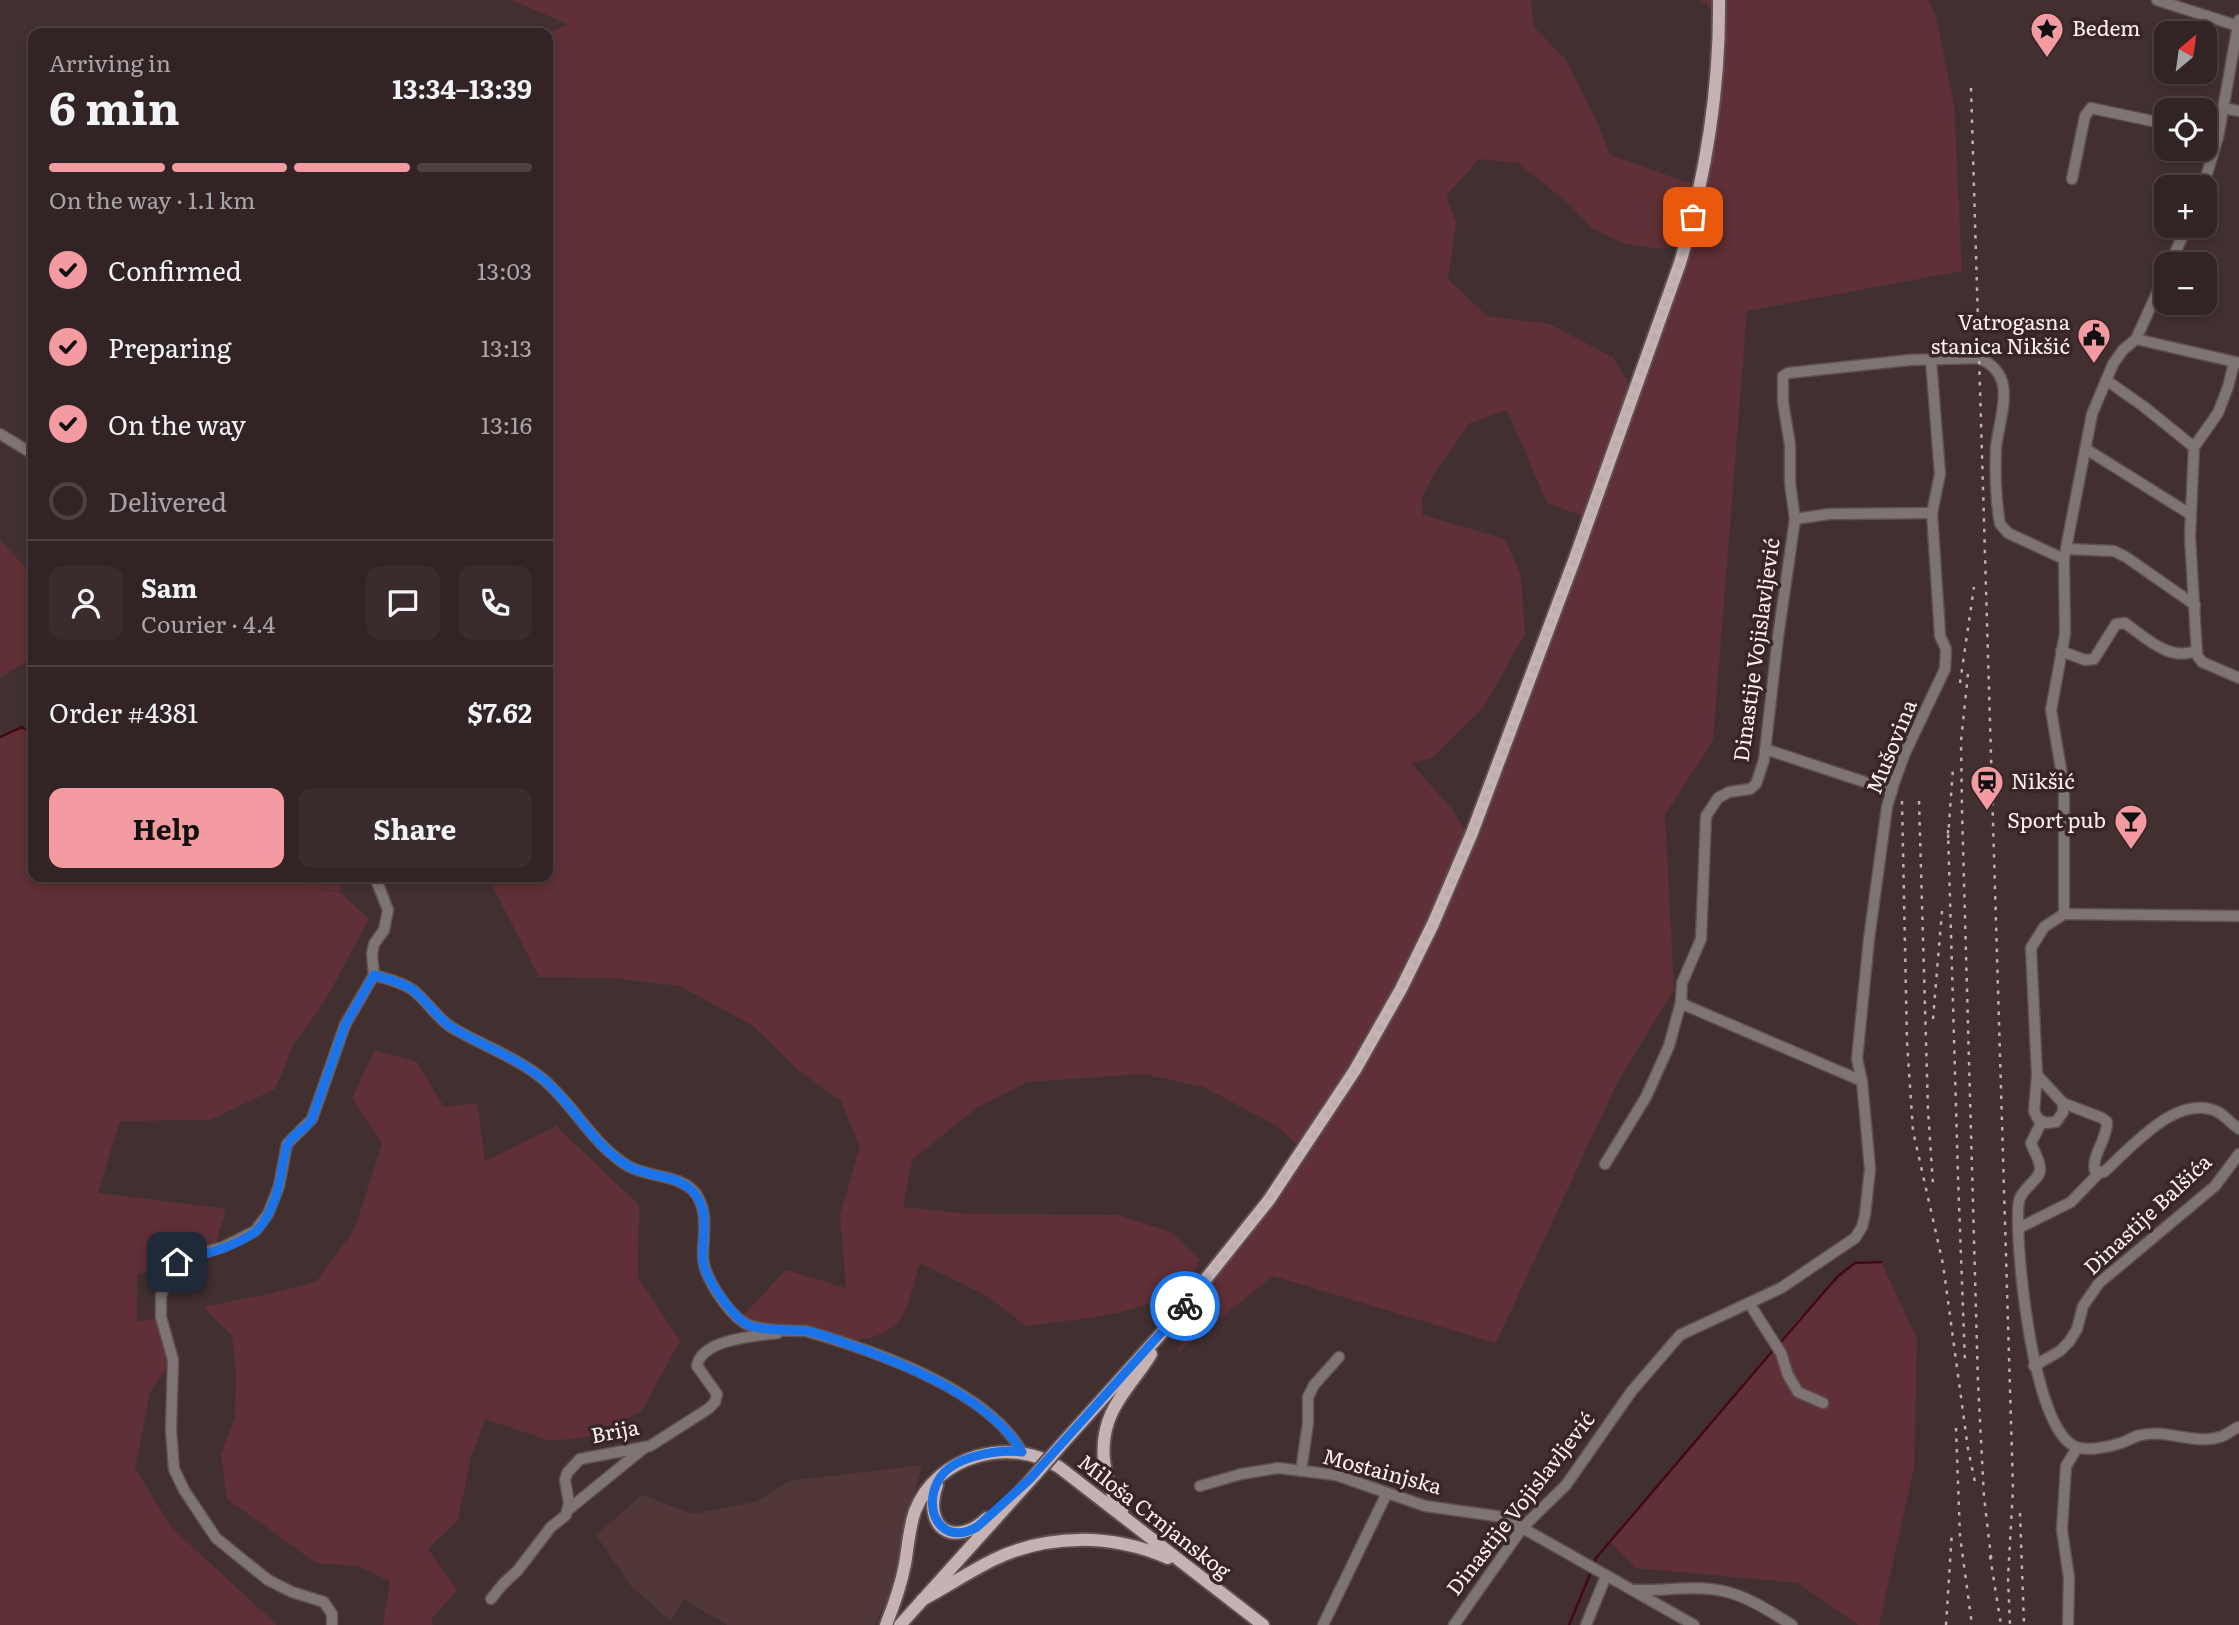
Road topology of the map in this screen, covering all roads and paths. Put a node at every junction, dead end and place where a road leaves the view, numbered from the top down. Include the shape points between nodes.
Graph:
1 (1719, 0) edge
2 (2157, 0) edge
3 (2239, 20) edge
4 (2238, 26) edge
5 (2223, 108) junction
6 (2239, 111) edge
7 (2154, 121) edge
8 (2218, 136) joint
9 (2207, 175) edge
10 (2072, 179) dead end
11 (2154, 299) edge
12 (2136, 339) junction
13 (1931, 360) junction
14 (2236, 363) edge
15 (2106, 380) junction
16 (0, 435) edge
17 (2194, 447) junction
18 (2086, 449) junction
19 (28, 451) edge
20 (1932, 513) junction
21 (2190, 514) junction
22 (1796, 519) junction
23 (2066, 554) junction
24 (2195, 605) junction
25 (2197, 650) junction
26 (2061, 651) junction
27 (2239, 678) edge
28 (1766, 749) junction
29 (1892, 791) junction
30 (377, 882) edge
31 (2064, 914) junction
32 (2239, 916) edge
33 (374, 975) junction
34 (1681, 1002) junction
35 (2037, 1075) junction
36 (1862, 1082) junction
37 (2063, 1103) junction
38 (2042, 1121) junction
39 (2239, 1129) edge
40 (2239, 1154) edge
41 (1605, 1164) dead end
42 (2099, 1173) junction
43 (2019, 1228) junction
44 (1749, 1303) junction
45 (789, 1331) junction
46 (1157, 1339) junction
47 (1339, 1357) dead end
48 (2034, 1366) junction
49 (1823, 1403) dead end
50 (2239, 1427) edge
51 (644, 1448) junction
52 (2077, 1448) junction
53 (1022, 1452) junction
54 (1301, 1471) junction
55 (1032, 1478) junction
56 (939, 1479) junction
57 (1200, 1486) dead end
58 (1387, 1493) junction
59 (569, 1509) junction
60 (1130, 1523) junction
61 (1523, 1527) junction
62 (1116, 1542) junction
63 (1604, 1575) junction
64 (1200, 1576) junction
65 (1631, 1590) junction
66 (491, 1599) dead end
67 (922, 1600) junction
68 (332, 1625) edge
69 (886, 1625) edge
70 (900, 1625) edge
71 (1263, 1625) edge
72 (1322, 1625) edge
73 (1454, 1625) edge
74 (1586, 1625) edge
75 (1694, 1625) edge
76 (1792, 1625) edge
77 (2068, 1625) edge

1 - 46 main road via 1712,129 1686,243 1583,538 1465,852 1406,980 1349,1079 1269,1200
2 - 4 street
3 - 4 street
4 - 5 street
5 - 6 street
5 - 8 street
7 - 10 street via 2091,108 2085,116
8 - 9 street
11 - 12 street
12 - 14 street
12 - 15 street via 2123,350
13 - 20 street via 1940,474
13 - 22 street via 1783,376
13 - 23 street via 1978,358 1999,374 2004,399 1996,449 2000,524 2008,533
14 - 17 street via 2218,413
15 - 17 street
15 - 18 street via 2092,414
16 - 19 street
17 - 21 street
18 - 21 street
18 - 23 street
20 - 22 street, Dinastije Vojislavljević via 1829,514
20 - 29 street, Mušovina via 1945,669
21 - 24 street
22 - 28 street, Dinastije Vojislavljević
23 - 24 street via 2114,551
23 - 26 street
24 - 25 street
25 - 26 street via 2175,654 2125,623 2116,624 2094,659
25 - 27 street via 2202,662
26 - 31 street via 2051,710 2064,787
28 - 29 street
28 - 34 street, Dinastije Vojislavljević via 1756,784 1718,797 1706,816 1701,939 1682,983
29 - 36 street, Mušovina via 1867,953 1857,1059
30 - 33 street via 388,910 384,930 374,943
31 - 32 street
31 - 35 street via 2044,927 2032,948
33 - 45 street via 414,991 441,1020 543,1079 595,1138 628,1166 686,1185 703,1210 704,1265 714,1289 744,1323
33 - 68 street via 345,1025 309,1125 287,1144 268,1214 256,1231 177,1262 161,1296 161,1317 173,1360 174,1469 184,1490 216,1538 268,1580 324,1602 332,1614
34 - 36 street
34 - 41 street via 1669,1046 1646,1097
35 - 37 street
35 - 38 street via 2034,1111
36 - 44 street, Dinastije Vojislavljević via 1870,1169 1862,1227 1855,1238 1781,1288
37 - 38 street via 2056,1122
37 - 42 street via 2107,1122 2094,1165
38 - 43 street via 2031,1143 2039,1174 2020,1198
39 - 42 street via 2220,1113 2192,1107 2163,1120
40 - 48 street, Dinastije Balšića via 2215,1186 2099,1283 2083,1306 2069,1342
42 - 43 street via 2071,1202
43 - 48 street
44 - 49 street via 1781,1353 1798,1392
44 - 61 street, Dinastije Vojislavljević via 1680,1335 1631,1392 1566,1485
45 - 51 street, Brija via 712,1346 702,1354 697,1366 715,1388 715,1402
45 - 53 street via 806,1331 883,1356 948,1386 1003,1428
46 - 55 main road, bridge
46 - 60 main road via 1113,1411 1104,1443 1109,1487
47 - 54 street via 1308,1397
48 - 52 street via 2051,1418 2062,1438
50 - 52 street via 2221,1437 2141,1435 2121,1444
51 - 59 street
51 - 59 street, Brija via 580,1460 565,1480
52 - 77 street via 2066,1466 2062,1530
53 - 56 main road, Miloša Crnjanskog via 976,1456
53 - 60 main road, Miloša Crnjanskog via 1055,1465
54 - 57 street, Mostainjska via 1278,1468
54 - 58 street, Mostainjska via 1336,1475
55 - 56 main road via 979,1525 959,1533 941,1526 933,1514
55 - 67 main road
56 - 69 main road, Miloša Crnjanskog via 914,1514 902,1578
58 - 61 street, Mostainjska via 1425,1506 1503,1517
58 - 72 street
59 - 66 street
60 - 62 main road via 1129,1536
60 - 64 main road, Miloša Crnjanskog
61 - 63 street, Mostainjska
61 - 73 street, Dinastije Vojislavljević
62 - 64 main road via 1158,1554
62 - 67 main road via 1067,1540 1026,1547
63 - 65 street
63 - 74 street
64 - 71 main road, Miloša Crnjanskog
65 - 75 street
65 - 76 street via 1724,1591
67 - 70 main road

